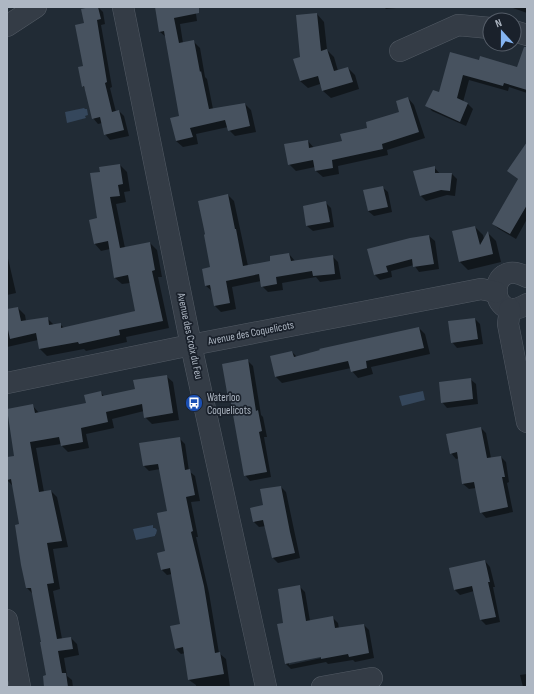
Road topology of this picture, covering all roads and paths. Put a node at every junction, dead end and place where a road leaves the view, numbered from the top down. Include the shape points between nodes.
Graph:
1 (36, 7) edge
2 (123, 7) edge
3 (7, 26) edge
4 (482, 27) edge
5 (400, 51) dead end
6 (524, 270) edge
7 (496, 292) junction
8 (518, 307) edge
9 (191, 345) junction
10 (7, 383) edge
11 (527, 422) edge
12 (7, 620) edge
13 (372, 678) dead end
14 (20, 687) edge
15 (266, 687) edge
16 (322, 687) edge

1 - 3 street
2 - 9 street, Avenue des Croix du Feu
4 - 5 street via 458,25
6 - 7 street via 502,277 497,284
7 - 8 street via 503,306
7 - 9 street, Avenue des Coquelicots via 481,289
8 - 11 street via 508,324
9 - 10 street, Avenue des Coquelicots
9 - 15 street, Avenue des Croix du Feu
12 - 14 street
13 - 16 street

